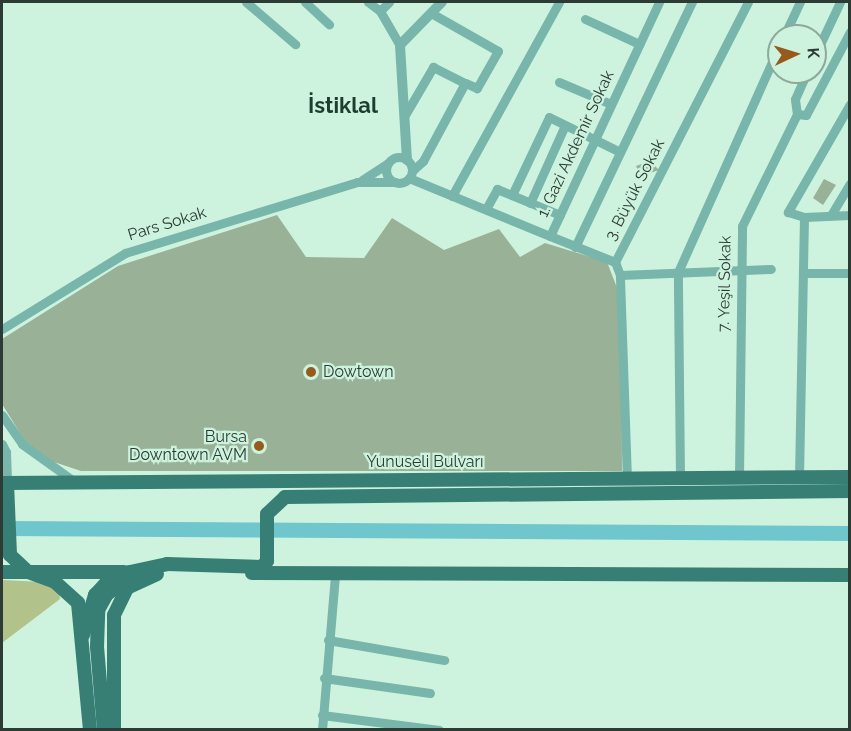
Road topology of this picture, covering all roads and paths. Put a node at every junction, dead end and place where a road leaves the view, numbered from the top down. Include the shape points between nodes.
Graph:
1 (247, 2) edge
2 (305, 2) edge
3 (368, 2) edge
4 (389, 2) edge
5 (559, 2) edge
6 (659, 2) edge
7 (692, 2) edge
8 (748, 2) edge
9 (800, 2) edge
10 (840, 2) edge
11 (436, 6) edge
12 (380, 12) junction
13 (585, 20) dead end
14 (329, 24) dead end
15 (790, 24) edge
16 (827, 30) edge
17 (849, 32) edge
18 (295, 44) dead end
19 (639, 44) junction
20 (400, 45) junction
21 (767, 73) edge
22 (559, 82) dead end
23 (465, 83) junction
24 (802, 84) edge
25 (611, 104) junction
26 (849, 104) edge
27 (797, 114) junction
28 (405, 115) junction
29 (565, 125) junction
30 (595, 139) junction
31 (620, 152) junction
32 (388, 162) junction
33 (409, 169) junction
34 (357, 182) junction
35 (395, 182) junction
36 (849, 183) edge
37 (452, 195) junction
38 (512, 195) junction
39 (530, 203) junction
40 (486, 209) junction
41 (560, 215) junction
42 (831, 215) junction
43 (849, 215) edge
44 (804, 217) junction
45 (550, 236) junction
46 (575, 247) junction
47 (615, 262) junction
48 (771, 269) dead end
49 (740, 270) junction
50 (678, 272) junction
51 (804, 273) junction
52 (849, 273) edge
53 (620, 274) junction
54 (2, 329) edge
55 (2, 415) edge
56 (3, 451) edge
57 (739, 477) junction
58 (799, 477) junction
59 (849, 477) edge
60 (680, 478) junction
61 (236, 479) junction
62 (627, 479) junction
63 (75, 482) junction
64 (4, 483) edge
65 (849, 491) edge
66 (296, 496) junction
67 (2, 572) edge
68 (28, 572) junction
69 (130, 572) junction
70 (149, 572) junction
71 (168, 572) junction
72 (335, 575) junction
73 (849, 575) edge
74 (83, 635) junction
75 (328, 640) junction
76 (444, 660) dead end
77 (324, 678) junction
78 (430, 693) dead end
79 (322, 715) junction
80 (90, 729) edge
81 (104, 729) edge
82 (114, 729) edge
83 (322, 729) edge
84 (439, 729) edge

1 - 18 street
2 - 14 street
3 - 12 street
4 - 12 street
5 - 37 street
6 - 19 street, 1. Gazi Akdemir Sokak
7 - 31 street
8 - 47 street, 3. Büyük Sokak
9 - 15 street
10 - 16 street
11 - 20 street
11 - 23 street via 498,51 477,88
12 - 20 street
13 - 19 street
17 - 27 street via 806,115
19 - 25 street, 1. Gazi Akdemir Sokak
20 - 28 street
21 - 50 street
22 - 25 street
23 - 28 street via 434,67
23 - 33 street via 423,161
24 - 27 street, 7. Yeşil Sokak via 795,99
25 - 30 street, 1. Gazi Akdemir Sokak
26 - 44 street via 788,212
27 - 49 street, 7. Yeşil Sokak via 742,226
28 - 33 street
29 - 30 street
29 - 38 street via 549,117
29 - 39 street
30 - 31 street
30 - 41 street, 1. Gazi Akdemir Sokak
31 - 46 street
32 - 33 street via 399,157
32 - 34 street
32 - 35 street via 386,174
33 - 35 street
33 - 37 street
34 - 35 street
34 - 54 street, Pars Sokak via 125,253
36 - 42 street
37 - 40 street
38 - 39 street
38 - 40 street via 497,189
39 - 41 street
40 - 45 street
41 - 45 street, 1. Gazi Akdemir Sokak
42 - 43 street
42 - 44 street
44 - 51 street
45 - 46 street, 1. Gazi Akdemir Sokak
46 - 47 street, 1. Gazi Akdemir Sokak
47 - 53 street, 3. Büyük Sokak
48 - 49 street
49 - 50 street
49 - 57 street, 7. Yeşil Sokak
50 - 53 street
50 - 60 street
51 - 52 street
51 - 58 street
53 - 62 street, 3. Büyük Sokak
55 - 63 street via 22,444
56 - 64 street
57 - 58 main road, Yunuseli Bulvarı
57 - 60 main road, Yunuseli Bulvarı
58 - 59 main road, Yunuseli Bulvarı
60 - 62 main road, Yunuseli Bulvarı
61 - 62 main road, Yunuseli Bulvarı
61 - 63 main road, Yunuseli Bulvarı
61 - 66 main road
63 - 64 main road, Yunuseli Bulvarı
64 - 68 main road via 10,555
65 - 66 main road, Yunuseli Bulvarı
66 - 69 main road via 277,502 267,514 267,551 262,567 167,564
67 - 68 main road
68 - 69 main road
68 - 74 main road via 55,582 78,603
69 - 70 main road
69 - 74 main road via 106,583 95,595
70 - 71 main road
70 - 81 main road via 119,585 98,610
71 - 72 main road
71 - 82 main road via 142,578 127,588 114,615
72 - 73 main road
72 - 75 street
74 - 80 main road
75 - 76 street
75 - 77 street
77 - 78 street
77 - 79 street
79 - 83 street
79 - 84 street

